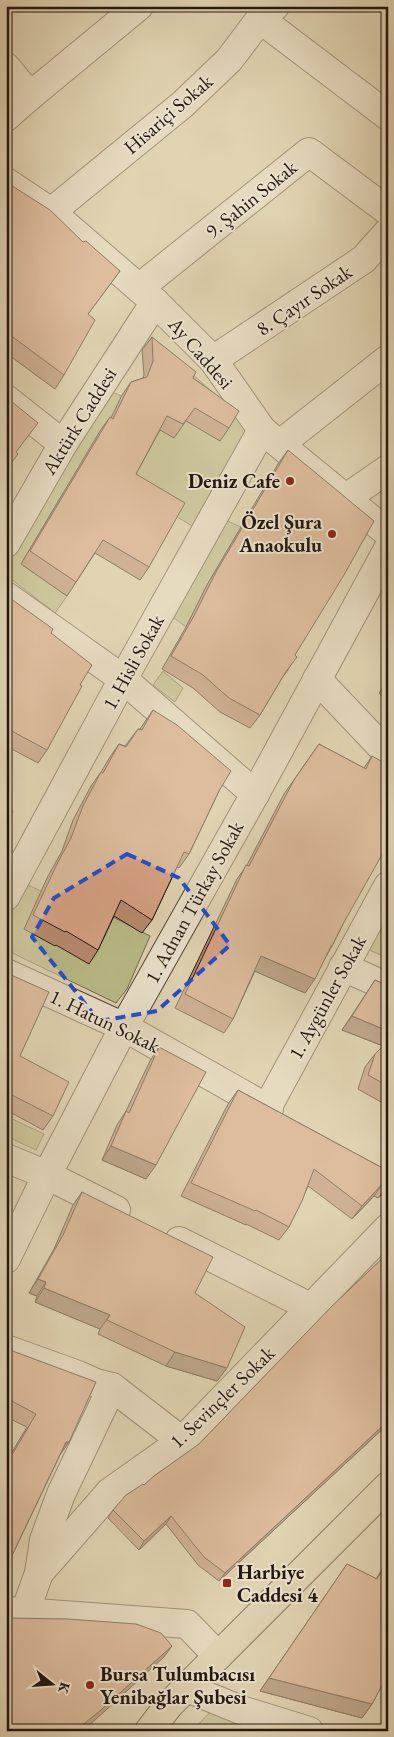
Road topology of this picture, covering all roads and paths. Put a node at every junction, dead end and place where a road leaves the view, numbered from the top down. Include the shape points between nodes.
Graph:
1 (139, 6) edge
2 (267, 12) edge
3 (6, 67) edge
4 (30, 96) junction
5 (388, 116) edge
6 (6, 117) edge
7 (6, 182) edge
8 (388, 211) edge
9 (51, 212) junction
10 (388, 232) edge
11 (147, 295) junction
12 (213, 360) junction
13 (388, 360) edge
14 (6, 399) edge
15 (271, 437) junction
16 (63, 444) junction
17 (388, 469) edge
18 (346, 498) junction
19 (388, 534) edge
20 (6, 543) edge
21 (388, 549) edge
22 (6, 596) edge
23 (123, 679) junction
24 (317, 679) junction
25 (388, 754) edge
26 (255, 794) junction
27 (388, 886) edge
28 (6, 896) edge
29 (343, 967) junction
30 (6, 973) edge
31 (388, 986) edge
32 (124, 1027) junction
33 (267, 1108) junction
34 (293, 1122) edge
35 (6, 1158) edge
36 (47, 1175) junction
37 (388, 1228) edge
38 (6, 1259) edge
39 (312, 1308) junction
40 (6, 1348) edge
41 (112, 1388) junction
42 (182, 1440) junction
43 (388, 1486) edge
44 (39, 1573) junction
45 (15, 1612) edge
46 (218, 1656) junction
47 (178, 1696) junction
48 (136, 1731) edge
49 (149, 1731) edge
50 (308, 1731) edge

1 - 4 street
2 - 5 street
2 - 9 street, Hisariçi Sokak via 229,60 183,104
3 - 4 street
4 - 6 street
7 - 9 street, Ay Caddesi
8 - 11 street, 9. Şahin Sokak via 309,152
9 - 11 street, Ay Caddesi
10 - 12 street, 8. Çayır Sokak via 364,259
11 - 12 street, Ay Caddesi
11 - 16 street, Aktürk Caddesi
12 - 15 street, Ay Caddesi
13 - 15 street
14 - 16 street
15 - 18 street, Ay Caddesi
15 - 23 street, 1. Hisli Sokak
16 - 20 street, Aktürk Caddesi
17 - 18 street
18 - 19 street, Ay Caddesi
21 - 24 street, 1. Adnan Türkay Sokak
22 - 23 street
23 - 26 street
23 - 28 street, 1. Hisli Sokak
24 - 25 street
24 - 26 street, 1. Adnan Türkay Sokak
26 - 32 street, 1. Adnan Türkay Sokak
27 - 29 street, 1. Aygünler Sokak
29 - 31 street
29 - 33 street, 1. Aygünler Sokak
30 - 32 street, 1. Hatun Sokak
32 - 33 street, 1. Hatun Sokak
32 - 36 street, 1. Adnan Türkay Sokak
33 - 34 street, 1. Hatun Sokak
35 - 36 street
36 - 38 street, 1. Adnan Türkay Sokak
36 - 39 street
37 - 39 street, 1. Sevinçler Sokak
39 - 42 street, 1. Sevinçler Sokak
40 - 41 street
41 - 42 street
41 - 44 street via 61,1494 44,1540
42 - 44 street, 1. Sevinçler Sokak via 110,1492
43 - 46 main road
44 - 45 street, 1. Sevinçler Sokak
45 - 46 street via 187,1624
46 - 47 main road
47 - 48 main road
47 - 49 main road
47 - 50 street via 241,1710

